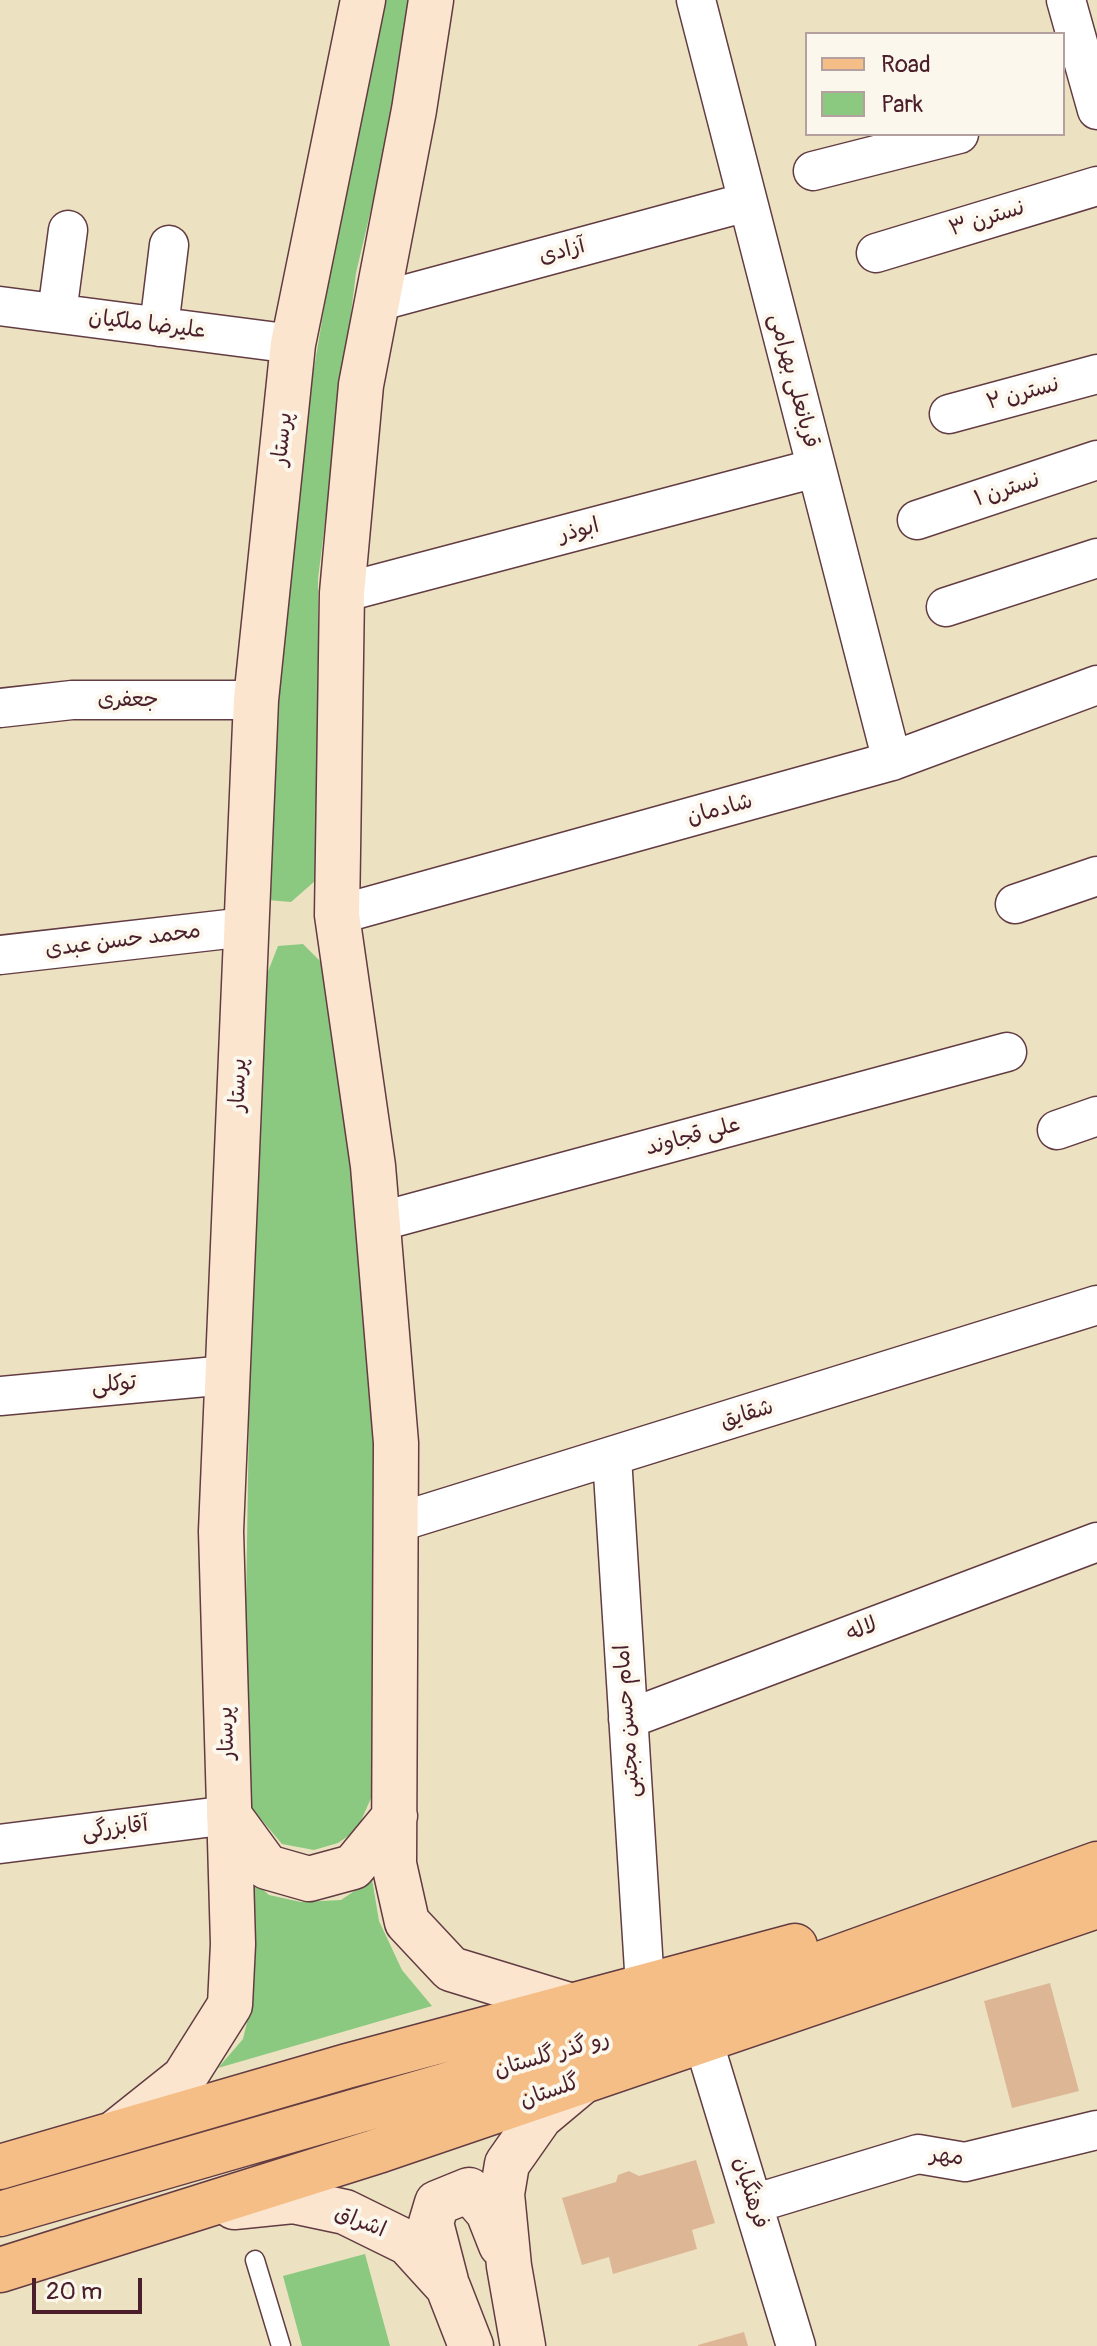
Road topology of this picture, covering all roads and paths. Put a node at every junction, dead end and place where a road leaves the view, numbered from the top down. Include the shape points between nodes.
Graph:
1 (363, 0) edge
2 (431, 0) edge
3 (696, 0) edge
4 (1066, 0) edge
5 (1085, 106) edge
6 (951, 136) edge
7 (813, 171) dead end
8 (1097, 186) edge
9 (747, 202) junction
10 (68, 230) dead end
11 (169, 245) dead end
12 (876, 253) dead end
13 (377, 302) junction
14 (0, 306) edge
15 (57, 313) junction
16 (159, 327) junction
17 (293, 344) junction
18 (1097, 374) edge
19 (949, 414) dead end
20 (1097, 460) edge
21 (816, 468) junction
22 (917, 520) dead end
23 (1097, 558) edge
24 (342, 593) junction
25 (946, 607) dead end
26 (1097, 685) edge
27 (256, 700) junction
28 (0, 708) edge
29 (892, 761) junction
30 (1097, 876) edge
31 (1015, 904) dead end
32 (337, 915) junction
33 (246, 927) junction
34 (0, 955) edge
35 (1007, 1052) dead end
36 (1097, 1116) edge
37 (1057, 1130) dead end
38 (378, 1222) junction
39 (1097, 1305) edge
40 (227, 1375) junction
41 (0, 1396) edge
42 (612, 1457) junction
43 (396, 1523) junction
44 (1097, 1542) edge
45 (628, 1719) junction
46 (229, 1815) junction
47 (395, 1816) junction
48 (0, 1844) edge
49 (1096, 1878) edge
50 (645, 1986) junction
51 (572, 2006) junction
52 (703, 2040) junction
53 (583, 2081) junction
54 (1097, 2130) edge
55 (115, 2133) junction
56 (0, 2167) edge
57 (753, 2204) junction
58 (188, 2211) junction
59 (0, 2214) edge
60 (255, 2260) dead end
61 (509, 2266) junction
62 (0, 2270) edge
63 (448, 2287) junction
64 (281, 2346) edge
65 (471, 2346) edge
66 (523, 2346) edge
67 (796, 2346) edge

1 - 17 main road, پرستار
2 - 13 main road
3 - 9 street, قربانعلی بهرامی
4 - 5 street
6 - 7 street
8 - 12 street, نسترن ۳
9 - 13 street, آزادی
9 - 21 street, قربانعلی بهرامی
10 - 15 street
11 - 16 street
13 - 24 main road via 361,385
14 - 15 street, علیرضا ملکیان
15 - 16 street, علیرضا ملکیان
16 - 17 street, علیرضا ملکیان
17 - 27 main road, پرستار
18 - 19 street, نسترن ۲
20 - 22 street, نسترن ۱
21 - 24 street, ابوذر
21 - 29 street, قربانعلی بهرامی
23 - 25 street
24 - 32 main road
26 - 29 street, شادمان
27 - 28 street, جعفری via 72,700
27 - 33 main road, پرستار
29 - 32 street, شادمان
30 - 31 street
32 - 38 main road
33 - 34 street, محمد حسن عبدی
33 - 40 main road, پرستار
35 - 38 street, علی قجاوند
36 - 37 street
38 - 43 main road via 396,1443
39 - 42 street, شقایق
40 - 41 street, توکلی
40 - 46 main road, پرستار via 221,1531
42 - 43 street, شقایق
42 - 45 street, امام حسن مجتبی
43 - 47 main road
44 - 45 street, لاله
45 - 50 street, امام حسن مجتبی
46 - 47 main road via 267,1867 309,1879 353,1867
46 - 48 street, آقابزرگی
46 - 55 main road, پرستار via 230,2005 184,2078
47 - 51 main road via 394,1864 407,1922 451,1969
49 - 50 main road
49 - 52 main road, گلستان
49 - 59 main road, رو گذر گلستان via 634,2031
50 - 51 main road
51 - 55 main road
52 - 53 main road, گلستان
52 - 57 street, فرهنگیان
53 - 58 main road, گلستان
53 - 61 main road via 540,2117 507,2164 502,2194
54 - 57 street, مهر via 965,2162 918,2154
55 - 56 main road
57 - 67 street, فرهنگیان
58 - 62 main road, گلستان
58 - 63 main road, اشراق via 293,2201 345,2212 408,2243
60 - 64 lane
61 - 63 main road via 488,2212 469,2190 437,2203 431,2223
61 - 66 main road
63 - 65 main road, اشراق

